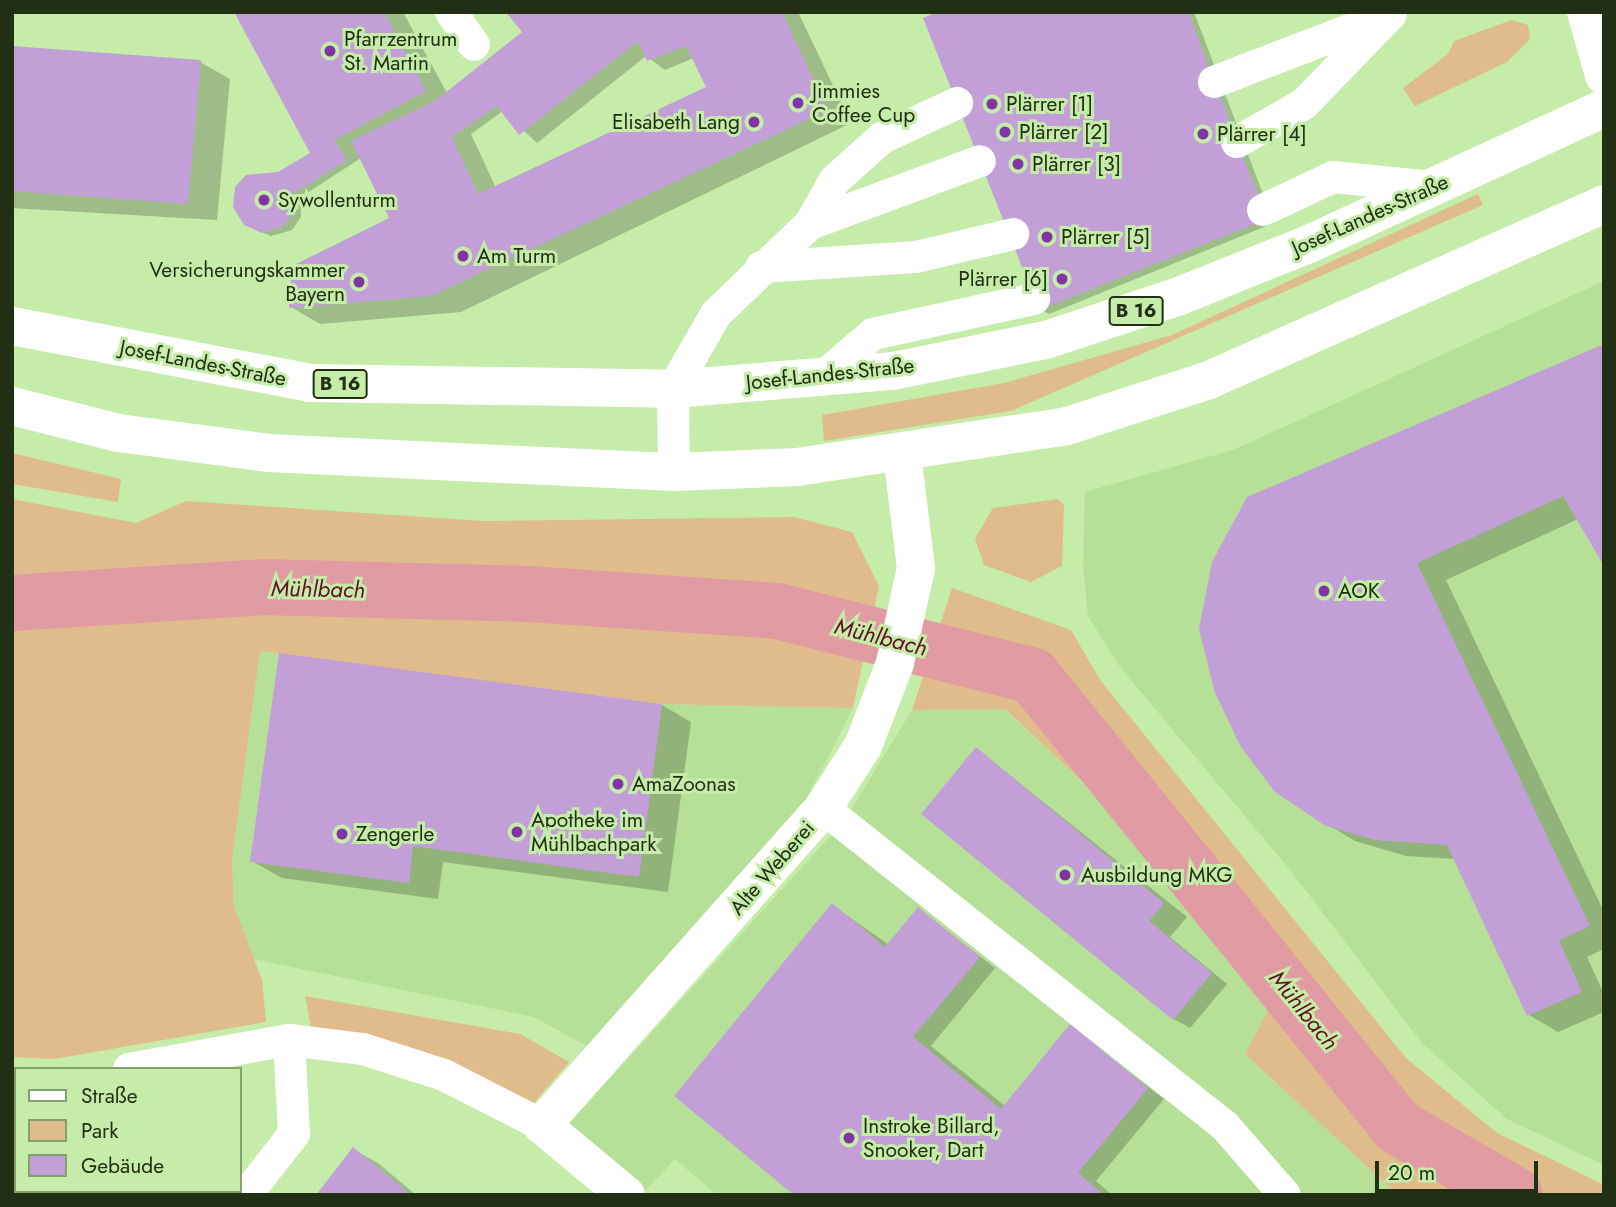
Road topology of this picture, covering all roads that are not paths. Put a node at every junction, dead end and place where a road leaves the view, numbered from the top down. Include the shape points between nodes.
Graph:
1 (451, 12) edge
2 (1586, 12) edge
3 (1392, 13) edge
4 (474, 45) dead end
5 (1604, 75) edge
6 (1214, 82) dead end
7 (957, 103) dead end
8 (1604, 108) edge
9 (1237, 142) dead end
10 (980, 161) dead end
11 (1433, 187) junction
12 (1604, 204) edge
13 (1263, 210) dead end
14 (810, 224) junction
15 (1013, 234) dead end
16 (761, 267) junction
17 (1034, 299) dead end
18 (12, 326) edge
19 (823, 377) junction
20 (673, 388) junction
21 (12, 406) edge
22 (902, 454) junction
23 (674, 472) junction
24 (823, 808) junction
25 (289, 1040) junction
26 (140, 1067) edge
27 (542, 1125) junction
28 (246, 1195) edge
29 (626, 1195) edge
30 (1285, 1195) edge

1 - 4 lane
2 - 5 main road
3 - 6 lane
3 - 9 lane via 1304,104
7 - 14 lane via 882,138 834,181
8 - 11 main road, Josef-Landes-Straße / B 16
10 - 14 lane
11 - 13 lane via 1333,177
11 - 19 main road, Josef-Landes-Straße / B 16 via 1177,297 1046,340 893,371
12 - 22 main road via 1209,380 1067,426
14 - 16 lane
15 - 16 lane via 916,257
16 - 20 lane via 716,314
17 - 19 lane via 873,334
18 - 20 main road, Josef-Landes-Straße / B 16 via 310,383
19 - 20 main road, Josef-Landes-Straße / B 16
20 - 23 lane
21 - 23 main road via 119,433 268,453
22 - 23 main road via 797,467
22 - 24 main road, Alte Weberei via 916,568 912,597 879,714
24 - 27 main road, Alte Weberei
24 - 30 lane via 1225,1126
25 - 26 lane
25 - 27 lane via 363,1049 432,1071
25 - 28 lane via 294,1134
27 - 29 main road

